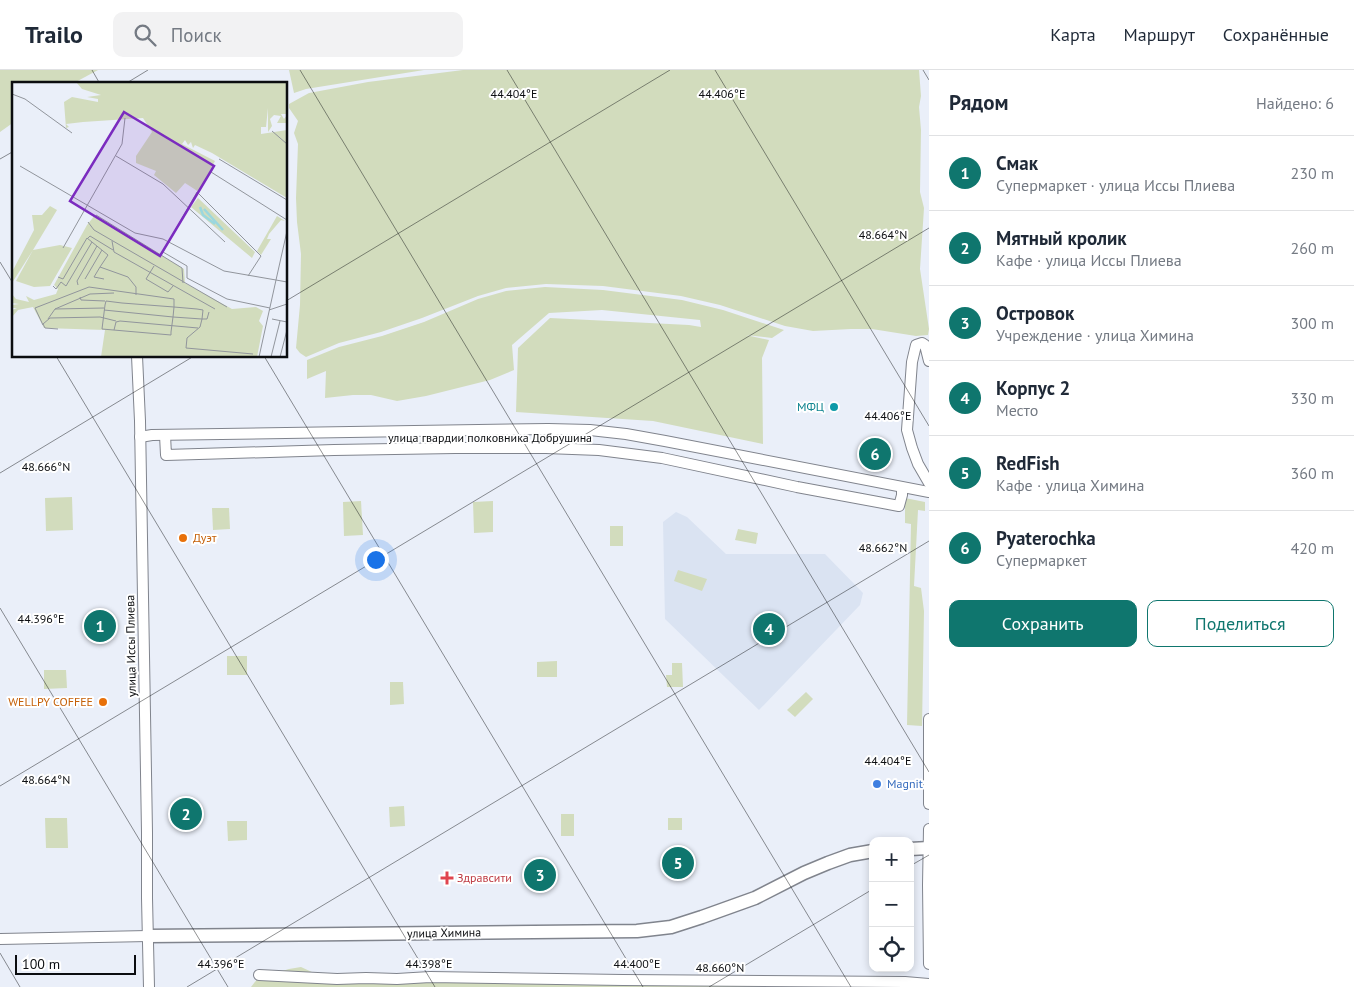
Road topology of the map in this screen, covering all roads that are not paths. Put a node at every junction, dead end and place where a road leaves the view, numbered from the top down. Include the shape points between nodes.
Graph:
1 (137, 358) edge
2 (929, 361) edge
3 (165, 435) junction
4 (140, 437) junction
5 (929, 483) edge
6 (902, 488) junction
7 (929, 492) edge
8 (929, 720) edge
9 (929, 804) edge
10 (929, 829) edge
11 (929, 848) edge
12 (914, 849) edge
13 (869, 852) edge
14 (148, 936) junction
15 (0, 939) edge
16 (928, 948) edge
17 (929, 964) edge
18 (259, 975) dead end
19 (929, 984) edge
20 (149, 987) edge

1 - 4 street, улица Иссы Плиева
2 - 5 street via 925,345 916,345 907,430 918,464
3 - 4 street, улица гвардии полковника Добрушина
3 - 6 street, улица гвардии полковника Добрушина via 590,430 626,434
3 - 6 street, улица гвардии полковника Добрушина via 166,455 464,448 599,450 662,458 899,506
4 - 14 street, улица Иссы Плиева
6 - 7 street, улица гвардии полковника Добрушина
8 - 9 street
10 - 11 street
11 - 12 street
11 - 16 street
13 - 14 street, улица Химина via 828,863 755,898 702,917 671,927 637,932
14 - 15 street, улица Химина
14 - 20 street, улица Иссы Плиева
16 - 17 street
18 - 19 street via 337,979 430,977

